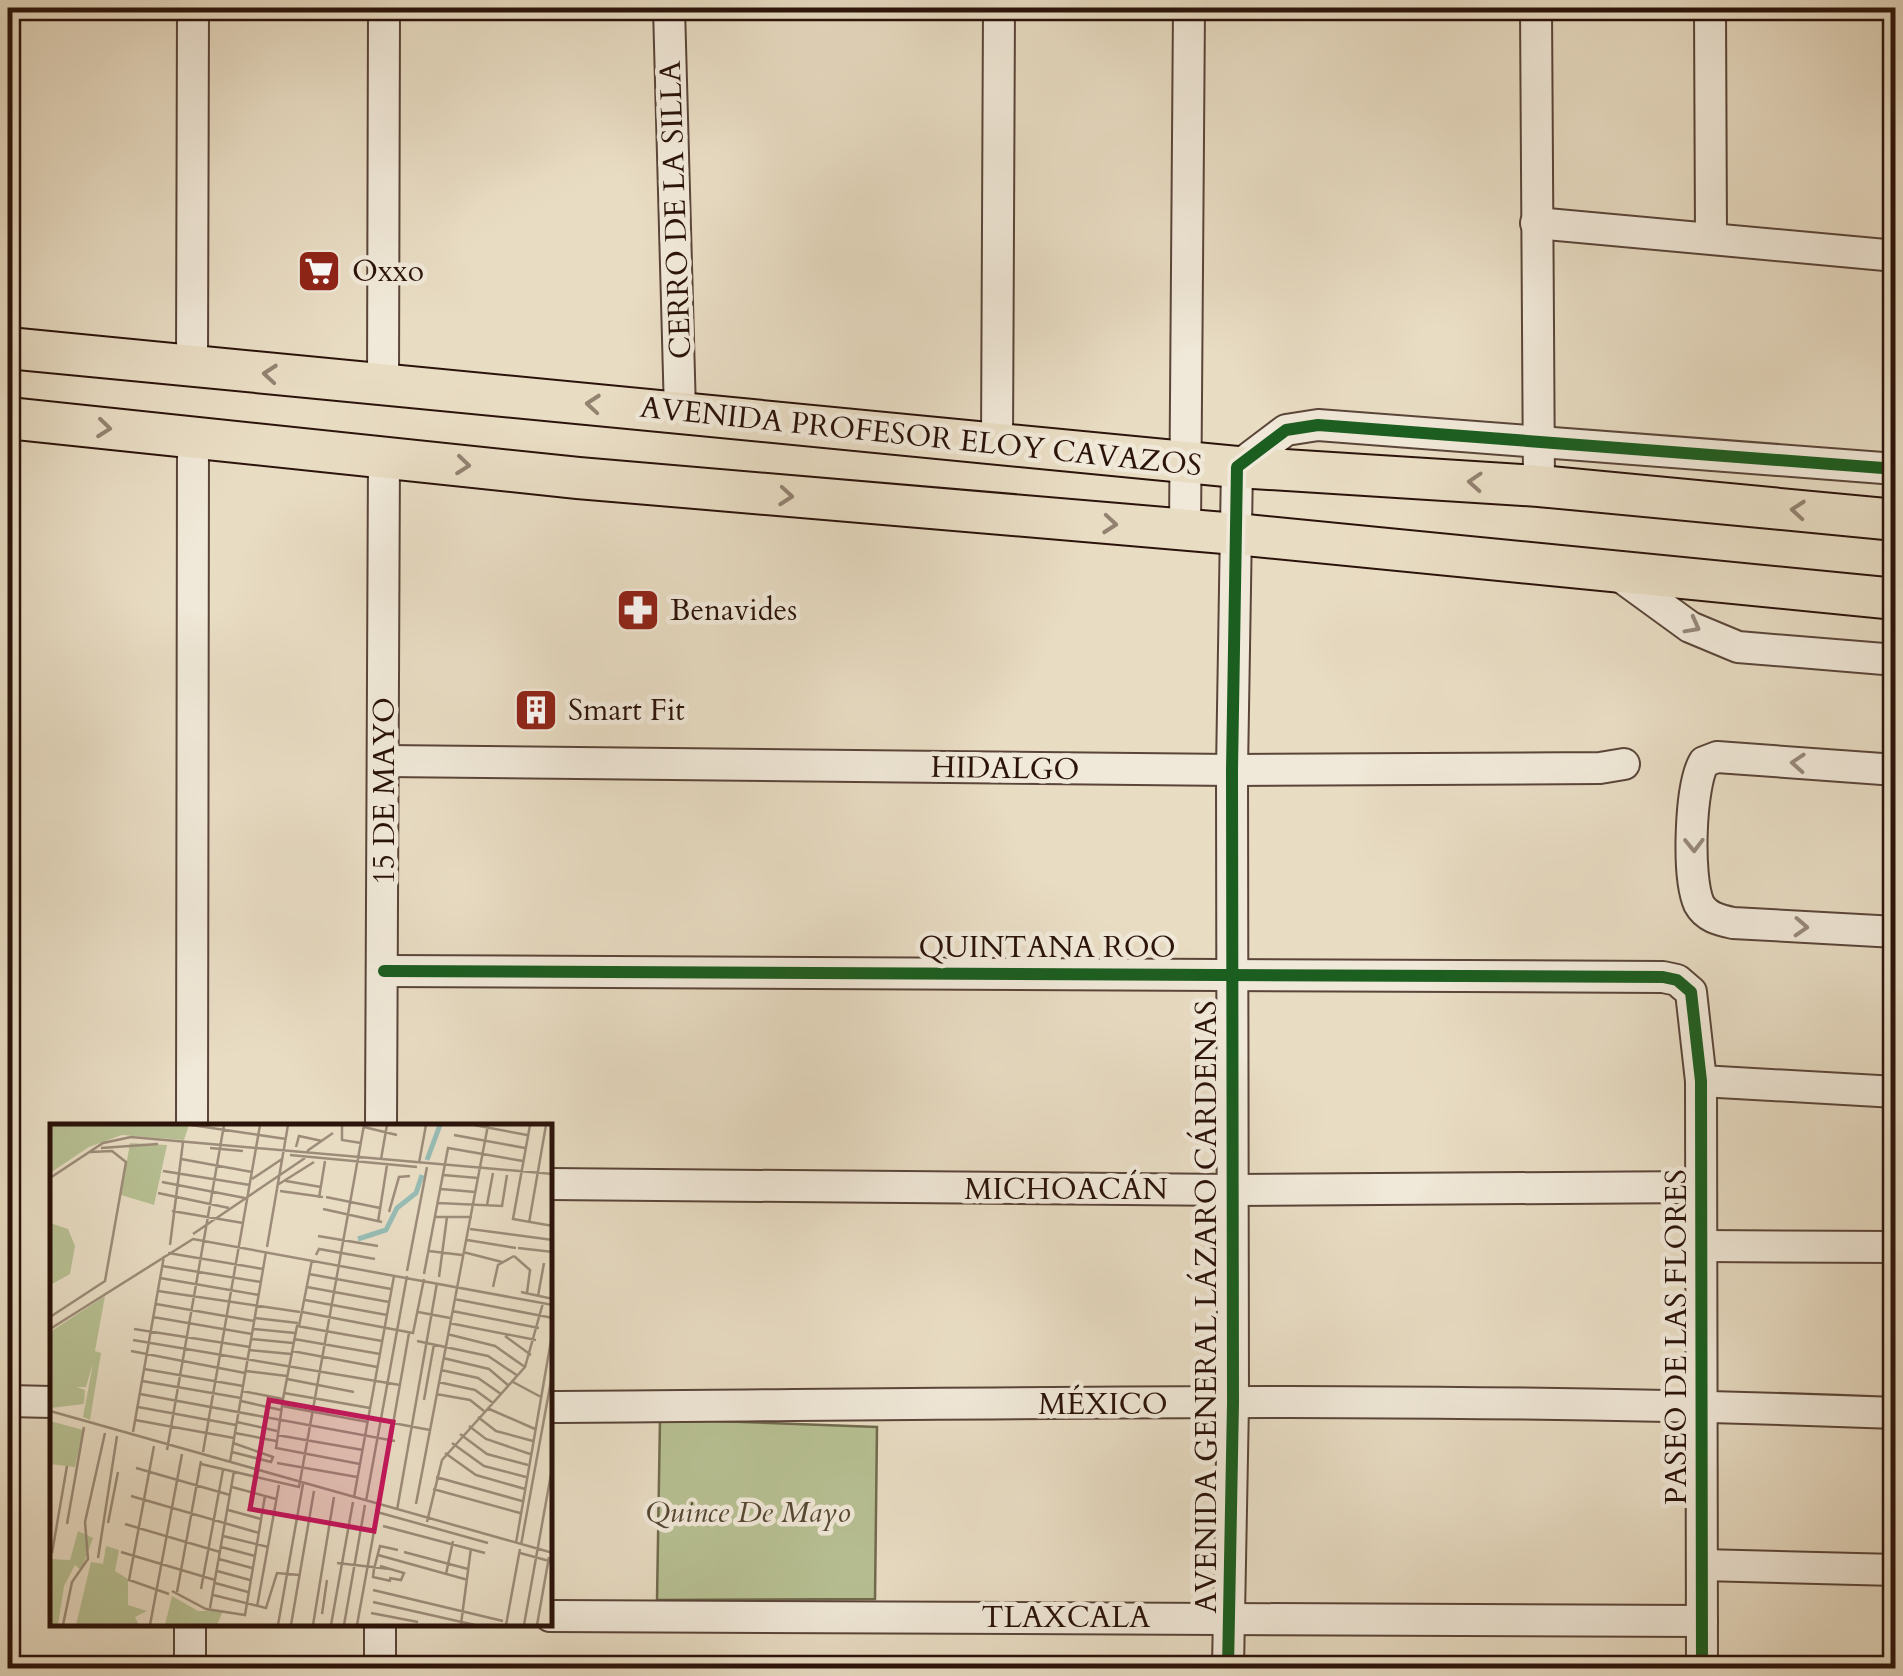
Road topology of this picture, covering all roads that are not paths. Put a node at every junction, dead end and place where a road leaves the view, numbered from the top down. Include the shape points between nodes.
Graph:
1 (193, 8) edge
2 (384, 8) edge
3 (669, 8) edge
4 (999, 8) edge
5 (1536, 8) edge
6 (1710, 8) edge
7 (1189, 15) edge
8 (1536, 223) junction
9 (1711, 238) junction
10 (1896, 256) edge
11 (8, 348) edge
12 (192, 366) junction
13 (383, 384) junction
14 (680, 412) junction
15 (8, 418) edge
16 (193, 437) junction
17 (1539, 440) junction
18 (997, 443) junction
19 (384, 456) junction
20 (1186, 462) junction
21 (1237, 466) junction
22 (1896, 468) edge
23 (1539, 486) junction
24 (1896, 520) edge
25 (1186, 530) junction
26 (1236, 534) junction
27 (1614, 571) junction
28 (1896, 598) edge
29 (1896, 660) edge
30 (385, 762) junction
31 (1624, 764) dead end
32 (1232, 770) junction
33 (1896, 770) edge
34 (1896, 932) edge
35 (384, 971) junction
36 (1234, 973) junction
37 (1694, 1006) joint
38 (1702, 1081) junction
39 (1896, 1092) edge
40 (192, 1124) edge
41 (381, 1124) edge
42 (552, 1184) edge
43 (1701, 1187) junction
44 (1233, 1190) junction
45 (1702, 1246) junction
46 (1896, 1247) edge
47 (8, 1401) edge
48 (50, 1402) edge
49 (1233, 1403) junction
50 (1700, 1406) junction
51 (552, 1407) edge
52 (1896, 1413) edge
53 (1702, 1565) junction
54 (1896, 1570) edge
55 (552, 1616) edge
56 (1229, 1618) junction
57 (1702, 1621) junction
58 (190, 1626) edge
59 (380, 1626) edge
60 (190, 1668) edge
61 (380, 1668) edge
62 (1228, 1668) edge
63 (1702, 1668) edge

1 - 12 street
2 - 13 street
3 - 14 street, CERRO DE LA SILLA
4 - 18 street
5 - 8 street
6 - 9 street
7 - 20 street
8 - 9 street
8 - 17 street
9 - 10 street
11 - 12 main road, AVENIDA PROFESOR ELOY CAVAZOS
13 -> 12 main road, AVENIDA PROFESOR ELOY CAVAZOS
14 -> 13 main road, AVENIDA PROFESOR ELOY CAVAZOS
14 - 18 main road, AVENIDA PROFESOR ELOY CAVAZOS
15 -> 16 main road
16 - 19 main road
16 - 40 street
17 - 21 street via 1298,426
17 - 22 street
17 - 23 street
18 - 20 main road, AVENIDA PROFESOR ELOY CAVAZOS
19 -> 25 main road
19 - 30 street, 15 DE MAYO
20 - 21 main road, AVENIDA PROFESOR ELOY CAVAZOS
20 - 25 street
23 -> 21 main road, AVENIDA PROFESOR ELOY CAVAZOS
21 - 26 street, AVENIDA GENERAL LÁZARO CÁRDENAS
24 -> 23 main road, AVENIDA PROFESOR ELOY CAVAZOS
25 - 26 main road
26 - 27 main road
26 - 32 street, AVENIDA GENERAL LÁZARO CÁRDENAS
27 - 28 main road
27 -> 29 street via 1690,627 1738,647
30 - 32 street, HIDALGO
30 - 35 street, 15 DE MAYO
31 - 32 street, HIDALGO
32 - 36 street, AVENIDA GENERAL LÁZARO CÁRDENAS
33 -> 34 street via 1717,757 1698,773 1692,840 1700,906 1708,914 1732,923
35 - 36 street, QUINTANA ROO
35 - 41 street, 15 DE MAYO
36 - 37 street, QUINTANA ROO via 1663,977 1686,986
36 - 44 street, AVENIDA GENERAL LÁZARO CÁRDENAS
37 - 38 street, PASEO DE LAS FLORES
38 - 39 street
38 - 43 street, PASEO DE LAS FLORES
42 - 44 street, MICHOACÁN
43 - 44 street, MICHOACÁN
43 - 45 street, PASEO DE LAS FLORES
44 - 49 street, AVENIDA GENERAL LÁZARO CÁRDENAS
45 - 46 street
45 - 50 street, PASEO DE LAS FLORES
47 - 48 street
49 - 50 street, MÉXICO
49 - 51 street, MÉXICO
49 - 56 street, AVENIDA GENERAL LÁZARO CÁRDENAS
50 - 52 street, MÉXICO
50 - 53 street, PASEO DE LAS FLORES
53 - 54 street
53 - 57 street, PASEO DE LAS FLORES
55 - 56 street, TLAXCALA
56 - 57 street, TLAXCALA
56 - 62 street, AVENIDA GENERAL LÁZARO CÁRDENAS
57 - 63 street, PASEO DE LAS FLORES
58 - 60 street
59 - 61 street

